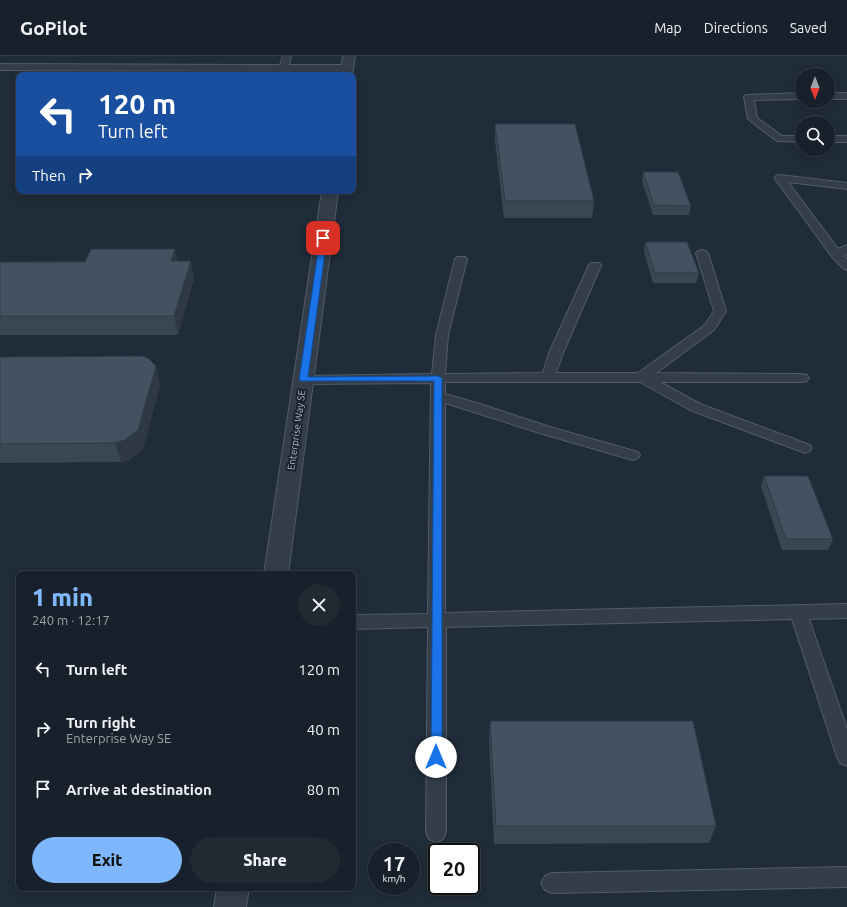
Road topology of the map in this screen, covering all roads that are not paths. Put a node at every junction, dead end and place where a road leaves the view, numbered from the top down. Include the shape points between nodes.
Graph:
1 (287, 56) edge
2 (347, 66) edge
3 (0, 67) edge
4 (284, 68) junction
5 (795, 96) edge
6 (835, 96) edge
7 (847, 96) edge
8 (795, 139) edge
9 (835, 139) edge
10 (847, 139) edge
11 (847, 186) edge
12 (330, 194) edge
13 (847, 248) edge
14 (702, 252) dead end
15 (837, 256) junction
16 (461, 259) dead end
17 (595, 265) dead end
18 (847, 266) edge
19 (548, 377) junction
20 (642, 377) junction
21 (438, 378) junction
22 (802, 378) dead end
23 (304, 380) junction
24 (438, 397) junction
25 (805, 448) dead end
26 (633, 455) dead end
27 (276, 571) edge
28 (847, 611) edge
29 (798, 612) junction
30 (437, 620) junction
31 (356, 622) edge
32 (847, 757) edge
33 (436, 832) dead end
34 (847, 877) edge
35 (552, 883) dead end
36 (233, 891) edge
37 (230, 907) edge

1 - 4 lane
2 - 4 lane
3 - 4 lane
5 - 8 lane via 749,97 753,119 780,139
6 - 7 lane
9 - 10 lane
11 - 15 lane via 780,178
12 - 23 street, Enterprise Way SE
13 - 15 lane
14 - 20 lane via 720,311 710,327
15 - 18 lane
16 - 21 lane via 442,335
17 - 19 lane
19 - 20 lane
19 - 21 lane
20 - 22 lane
20 - 25 lane via 696,407
21 - 23 lane
21 - 24 lane
23 - 27 street, Enterprise Way SE
24 - 26 lane
24 - 30 lane
28 - 29 lane
29 - 30 lane
29 - 32 lane
30 - 31 lane
30 - 33 lane
34 - 35 lane
36 - 37 street

